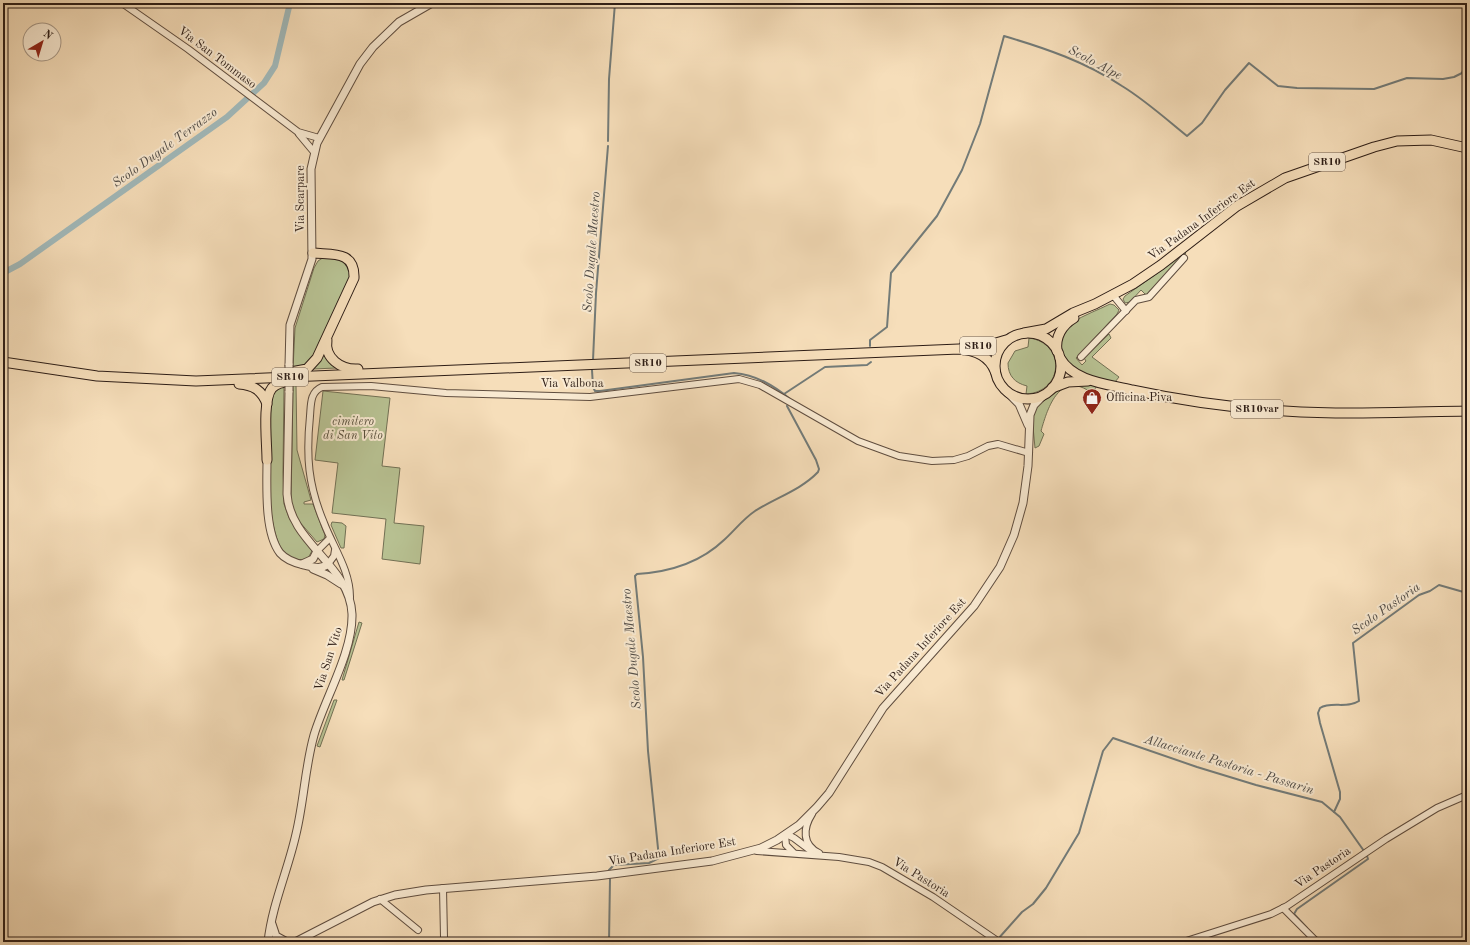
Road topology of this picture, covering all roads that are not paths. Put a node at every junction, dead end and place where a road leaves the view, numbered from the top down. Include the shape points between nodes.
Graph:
1 (122, 3) edge
2 (432, 3) edge
3 (298, 132) junction
4 (319, 138) junction
5 (1467, 148) edge
6 (314, 152) junction
7 (313, 253) junction
8 (1184, 258) dead end
9 (1113, 295) junction
10 (1095, 304) junction
11 (1126, 311) junction
12 (1024, 333) junction
13 (328, 338) junction
14 (1011, 338) junction
15 (945, 350) junction
16 (1058, 354) junction
17 (1081, 357) dead end
18 (3, 362) edge
19 (995, 371) junction
20 (402, 373) junction
21 (358, 374) junction
22 (222, 380) junction
23 (196, 381) junction
24 (1095, 382) junction
25 (1052, 389) junction
26 (289, 391) joint
27 (1007, 392) junction
28 (1044, 395) junction
29 (267, 404) junction
30 (1467, 411) edge
31 (1028, 428) junction
32 (1029, 453) junction
33 (267, 460) joint
34 (330, 538) junction
35 (335, 548) junction
36 (317, 550) junction
37 (300, 564) junction
38 (328, 564) junction
39 (346, 589) junction
40 (350, 599) junction
41 (1467, 795) edge
42 (816, 809) junction
43 (786, 835) junction
44 (749, 852) junction
45 (796, 853) junction
46 (821, 854) junction
47 (443, 888) junction
48 (380, 899) junction
49 (1283, 908) junction
50 (272, 922) junction
51 (418, 930) dead end
52 (444, 938) dead end
53 (267, 942) edge
54 (287, 942) edge
55 (296, 942) edge
56 (999, 942) edge
57 (1183, 942) edge
58 (1317, 942) edge

1 - 3 street, Via San Tommaso
2 - 4 street, Via Scarpare via 398,22 373,47 360,64
3 - 4 street, Via San Tommaso
3 - 6 street, Via San Tommaso
4 - 6 street, Via Scarpare
5 - 9 main road, Via Padana Inferiore Est / SR10 via 1430,140 1397,141 1368,148 1285,178 1237,206 1161,265
6 - 7 street, Via Scarpare via 311,177
7 - 13 main road via 341,255 349,261 354,271 352,285
7 - 26 street, Via Scarpare, bridge via 290,325
8 - 11 street via 1149,297 1138,299
9 - 10 main road, Via Padana Inferiore Est / SR10
9 - 11 street
10 - 12 main road, Via Padana Inferiore Est / SR10 via 1042,330
10 - 16 main road, Via Padana Inferiore Est / SR10 via 1063,327 1058,337
11 - 17 street
12 - 14 main road
12 - 16 main road via 1044,337
13 - 20 main road via 327,348 330,356 343,367
13 - 22 main road via 317,358 306,369
14 - 15 main road, SR10 via 989,345
14 - 19 main road via 998,352
15 - 19 main road, SR10 via 976,352 988,360
15 - 20 main road, SR10
16 - 24 main road, SR10var via 1070,370
16 - 25 main road via 1060,375
18 - 23 main road, SR10 via 89,376
19 - 27 main road
20 - 21 main road, SR10
21 - 22 main road, SR10
21 - 29 main road via 280,383 270,390
22 - 23 main road, SR10
23 - 29 main road via 250,385 260,392
24 - 25 main road, SR10var via 1068,382
24 - 30 main road, SR10var via 1178,399 1258,410 1335,413
25 - 28 main road
26 - 36 street, Via San Vito via 287,502 294,522
27 - 28 main road via 1024,399
27 - 31 street, Via Padana Inferiore Est via 1019,404
28 - 31 street, Via Padana Inferiore Est via 1032,408
29 - 33 main road
31 - 32 street, Via Padana Inferiore Est
32 - 34 street, Via Valbona via 998,444 954,460 932,461 899,456 858,441 760,385 738,378 596,397 446,393 366,386 325,386 317,389 312,396 308,465 313,493
32 - 42 street, Via Padana Inferiore Est via 1019,519 1010,545 993,578 970,611 883,708
33 - 37 street via 268,502 274,540 288,560
34 - 35 street, Via Valbona
34 - 36 street
35 - 38 street via 334,556
35 - 40 street, Via Valbona via 347,577
36 - 37 street via 311,561
36 - 38 street, Via San Vito
37 - 38 street via 319,568
37 - 39 street via 331,576
38 - 39 street, Via San Vito
39 - 40 street, Via San Vito
40 - 50 street, Via San Vito via 352,620 349,637 314,735 296,834
41 - 49 street, Via Pastoria via 1437,808 1392,835
42 - 43 street, Via Padana Inferiore Est
42 - 46 street via 807,822 805,835 809,845
43 - 44 street, Via Padana Inferiore Est
43 - 45 street via 787,846
43 - 46 street, Via Pastoria
44 - 45 street, Via Pastoria via 769,850
44 - 47 street, Via Padana Inferiore Est via 712,861 618,874
45 - 46 street, Via Pastoria
46 - 56 street, Via Pastoria via 882,867
47 - 48 street, Via Padana Inferiore Est via 406,892
47 - 52 street
48 - 51 street
48 - 55 street, Via Padana Inferiore Est
49 - 57 street, Via Pastoria
49 - 58 street
50 - 53 street, Via San Vito
50 - 54 street via 276,936

